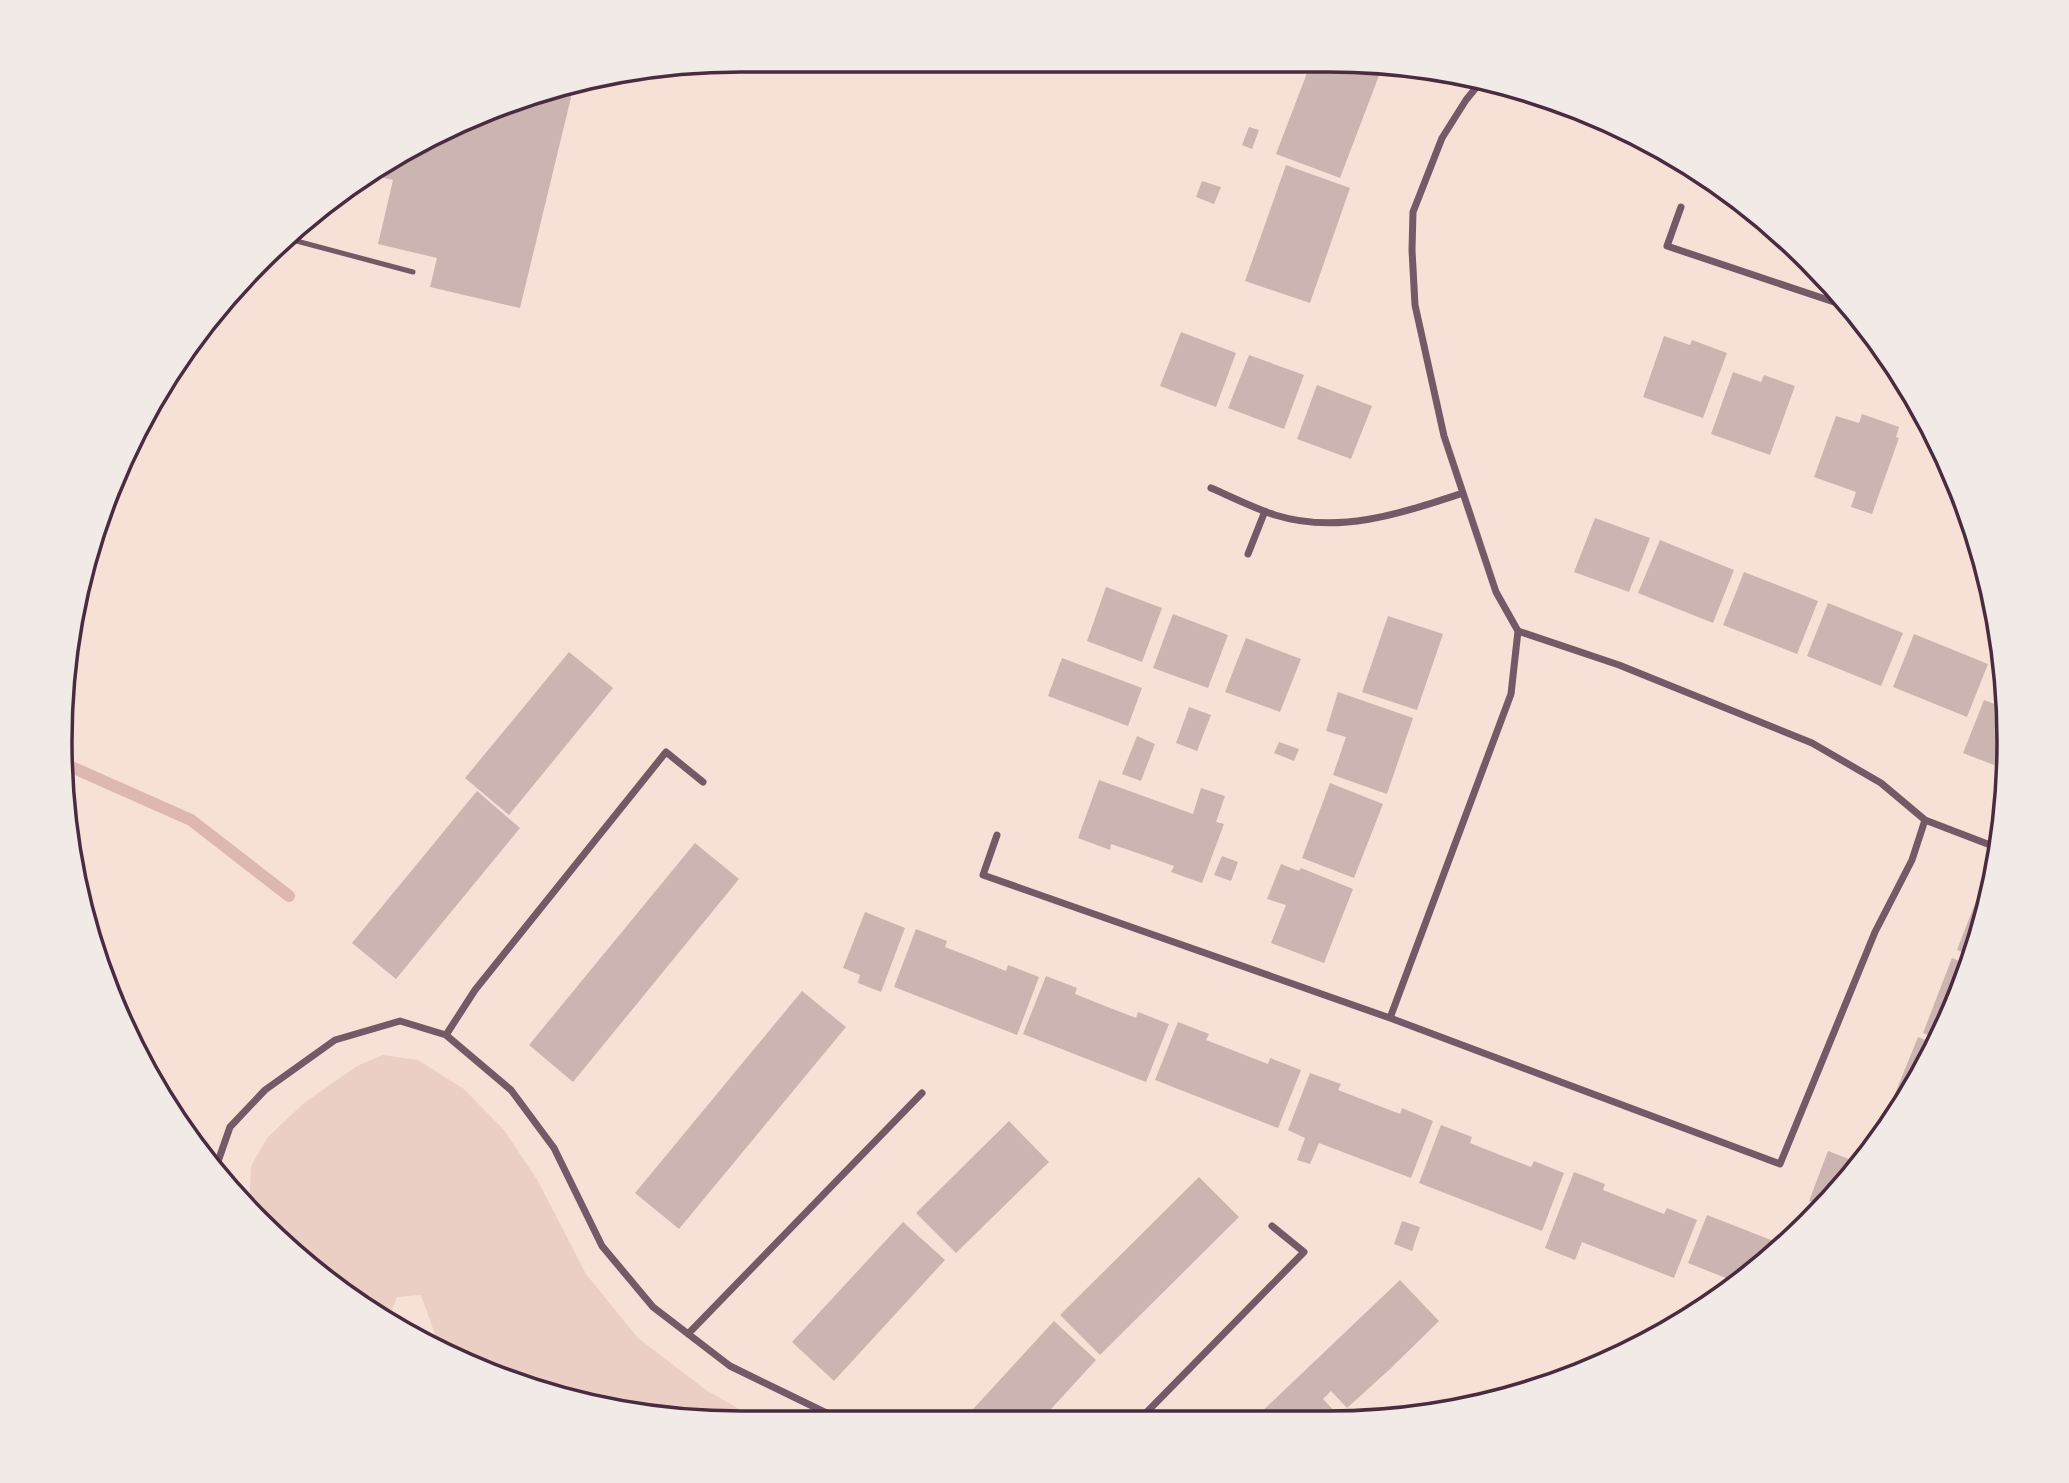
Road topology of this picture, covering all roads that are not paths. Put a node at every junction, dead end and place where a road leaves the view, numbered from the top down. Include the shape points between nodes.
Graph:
1 (1475, 89) edge
2 (1681, 207) dead end
3 (297, 241) edge
4 (413, 272) dead end
5 (1832, 301) edge
6 (1211, 488) dead end
7 (1463, 493) junction
8 (1265, 511) junction
9 (1248, 554) dead end
10 (1518, 631) junction
11 (703, 782) dead end
12 (1925, 820) junction
13 (997, 835) dead end
14 (1989, 845) edge
15 (1390, 1018) junction
16 (446, 1035) junction
17 (922, 1093) dead end
18 (219, 1160) edge
19 (1272, 1226) dead end
20 (688, 1334) junction
21 (823, 1411) edge
22 (1148, 1411) edge

1 - 7 street via 1442,138 1413,212 1415,304 1444,436
2 - 5 street via 1667,246
3 - 4 lane
6 - 8 street
7 - 8 street via 1396,515 1332,524
7 - 10 street via 1496,592
8 - 9 street
10 - 12 street via 1619,665 1812,743 1881,783
10 - 15 street via 1511,694
11 - 16 street via 666,752 475,990
12 - 14 street
12 - 15 street via 1912,860 1875,932 1780,1164
13 - 15 street via 983,875
16 - 18 street via 400,1021 335,1040 265,1090 230,1127
16 - 20 street via 511,1090 554,1148 603,1245 653,1307
17 - 20 street
19 - 22 street via 1304,1252
20 - 21 street via 730,1366

